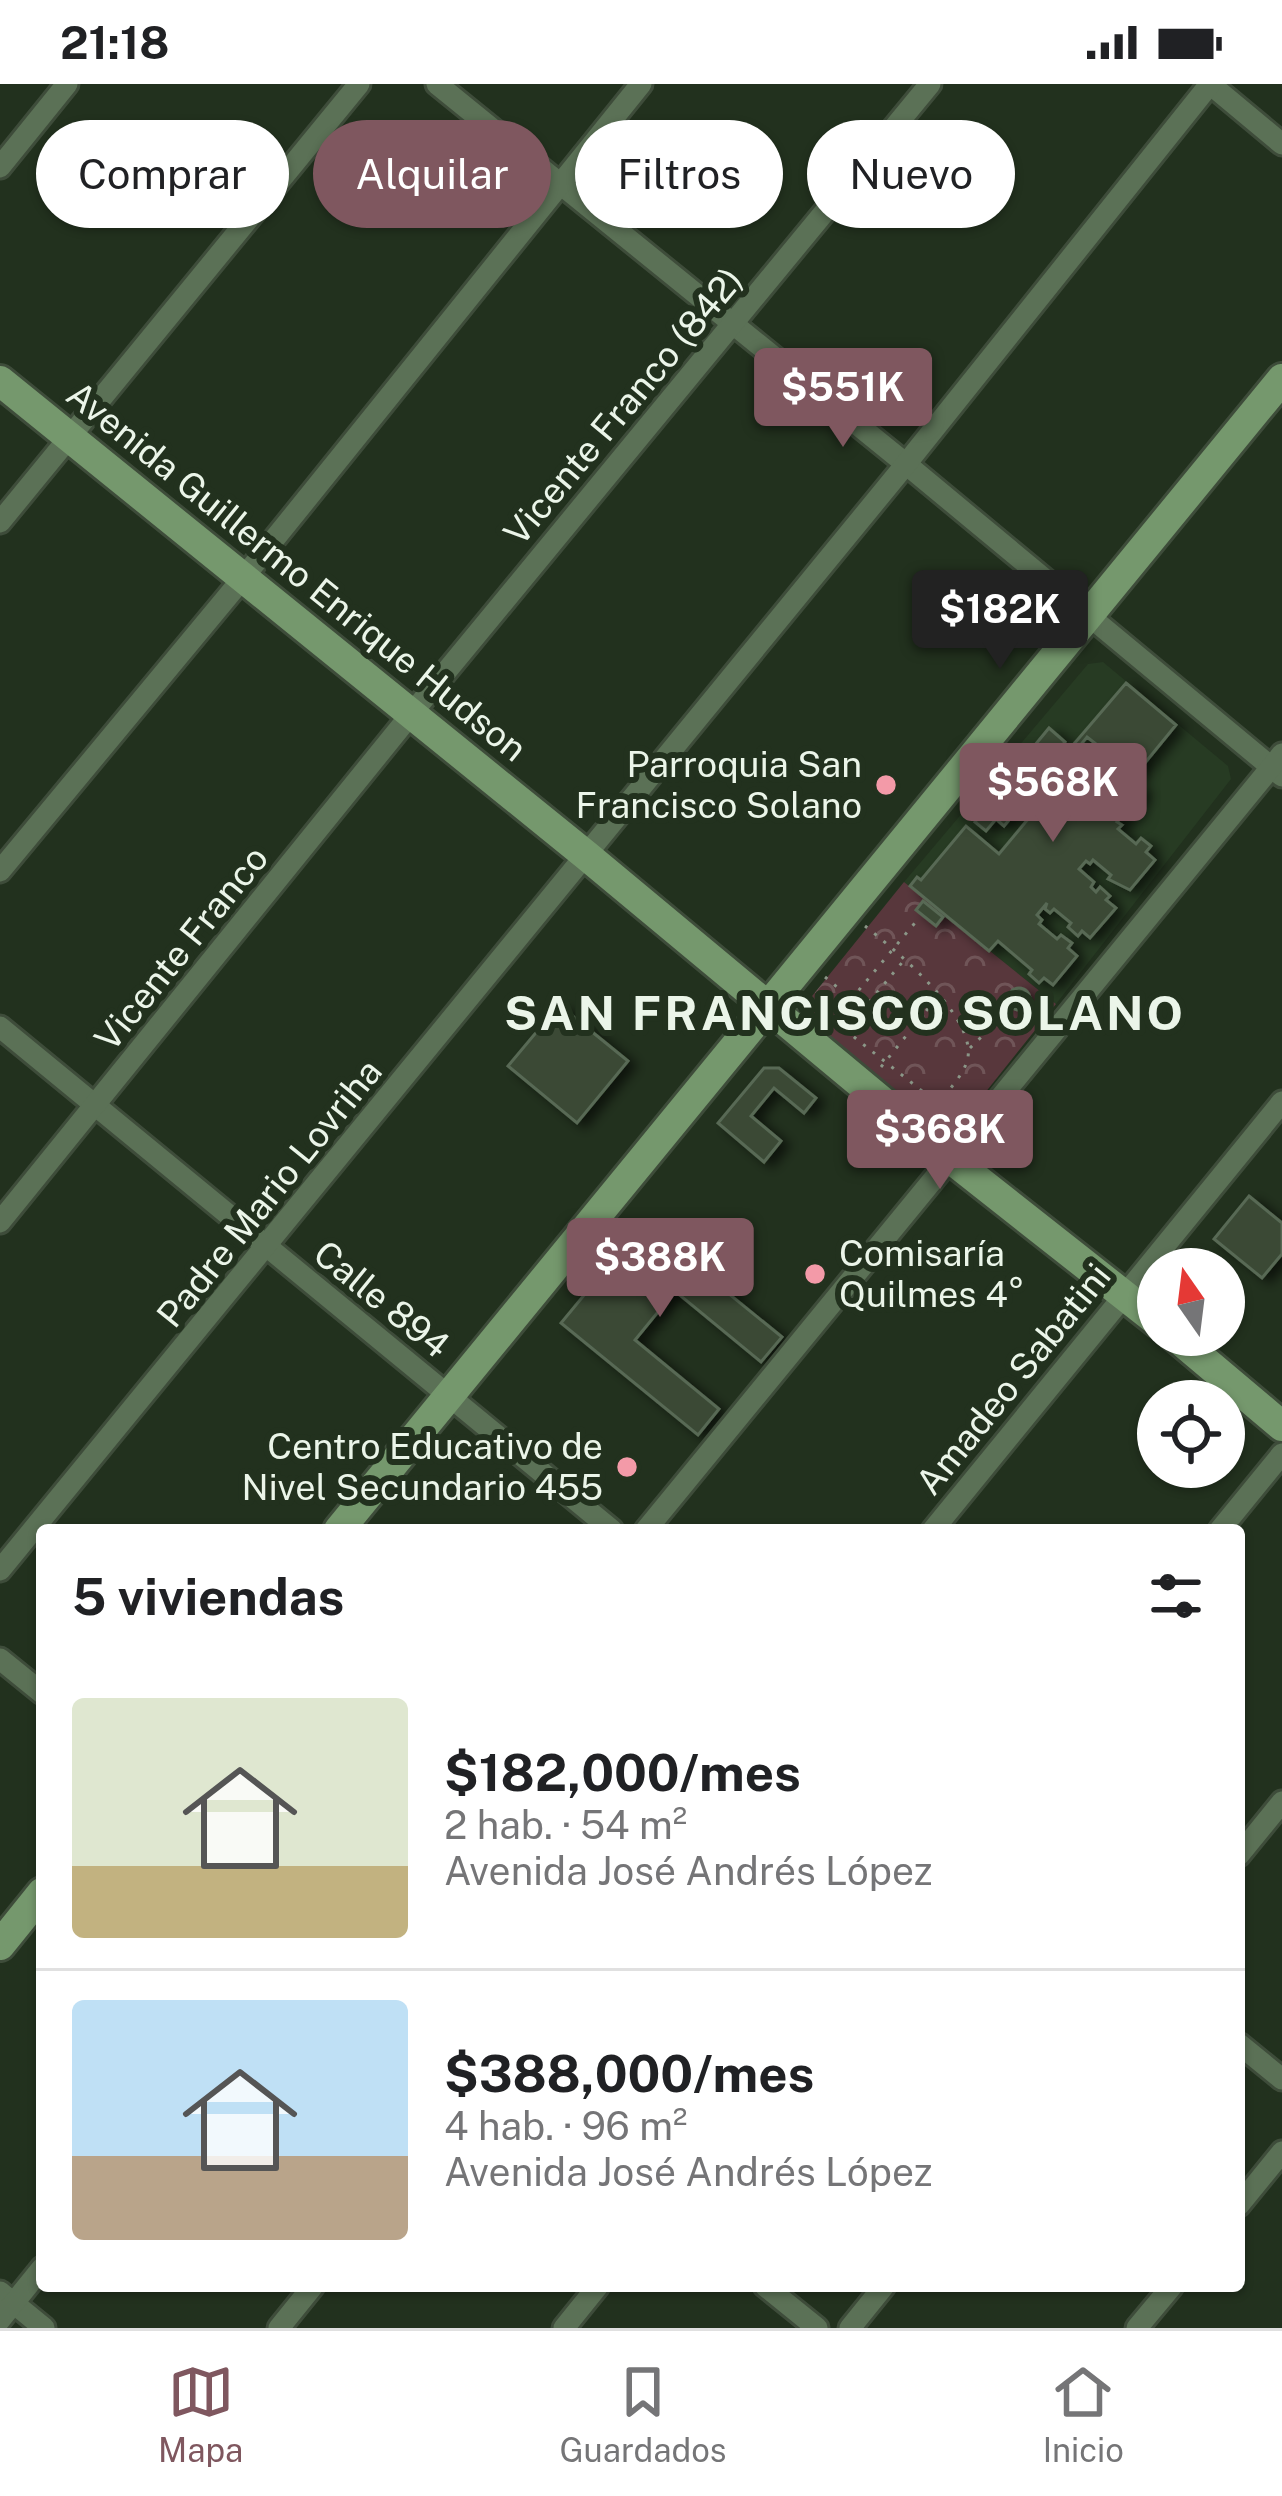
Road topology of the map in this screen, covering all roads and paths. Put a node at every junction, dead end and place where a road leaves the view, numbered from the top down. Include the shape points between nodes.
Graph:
1 (67, 84) edge
2 (359, 84) edge
3 (437, 84) edge
4 (641, 84) edge
5 (930, 84) edge
6 (1210, 84) edge
7 (1282, 144) edge
8 (0, 167) edge
9 (559, 183) junction
10 (733, 325) junction
11 (1282, 379) edge
12 (0, 381) edge
13 (68, 438) junction
14 (906, 464) junction
15 (0, 522) edge
16 (243, 578) junction
17 (1089, 616) junction
18 (412, 713) junction
19 (1278, 766) edge
20 (586, 856) junction
21 (0, 871) edge
22 (847, 911) junction
23 (920, 918) dead end
24 (894, 948) junction
25 (905, 958) junction
26 (806, 961) junction
27 (940, 994) junction
28 (851, 999) junction
29 (768, 1006) junction
30 (1006, 1012) dead end
31 (0, 1028) edge
32 (830, 1037) junction
33 (969, 1050) junction
34 (885, 1062) junction
35 (864, 1087) junction
36 (1282, 1102) edge
37 (938, 1103) junction
38 (96, 1106) junction
39 (917, 1130) junction
40 (950, 1158) junction
41 (0, 1222) edge
42 (267, 1248) junction
43 (1124, 1294) junction
44 (1137, 1305) edge
45 (1199, 1356) edge
46 (450, 1396) junction
47 (1282, 1426) edge
48 (1282, 1454) edge
49 (38, 1524) edge
50 (344, 1524) edge
51 (605, 1524) edge
52 (651, 1524) edge
53 (938, 1524) edge
54 (1225, 1524) edge
55 (36, 1527) edge
56 (0, 1570) edge
57 (0, 1659) edge
58 (36, 1688) edge
59 (1282, 1802) edge
60 (1245, 1848) edge
61 (36, 1900) edge
62 (0, 1945) edge
63 (1245, 2049) edge
64 (1282, 2079) edge
65 (1282, 2152) edge
66 (1245, 2198) edge
67 (36, 2274) edge
68 (308, 2292) edge
69 (593, 2292) edge
70 (772, 2292) edge
71 (879, 2292) edge
72 (1167, 2292) edge
73 (5, 2305) edge
74 (44, 2328) edge
75 (279, 2328) edge
76 (564, 2328) edge
77 (817, 2328) edge
78 (850, 2328) edge
79 (1137, 2328) edge

1 - 8 street
2 - 13 street
3 - 9 street
4 - 9 street
5 - 10 street, Vicente Franco (842)
6 - 7 street
6 - 14 street, Padre Mario Lovriha
9 - 10 street
9 - 16 street
10 - 14 street
10 - 18 street, Vicente Franco (842)
11 - 17 street
12 - 13 street, Avenida Guillermo Enrique Hudson
13 - 15 street
13 - 16 street, Avenida Guillermo Enrique Hudson
14 - 17 street
14 - 20 street, Padre Mario Lovriha
16 - 18 street, Avenida Guillermo Enrique Hudson
16 - 21 street
17 - 19 street
17 - 22 street
18 - 20 street, Avenida Guillermo Enrique Hudson
18 - 38 street, Vicente Franco
19 - 40 street
20 - 29 street, Avenida Guillermo Enrique Hudson
20 - 42 street, Padre Mario Lovriha
22 - 24 path
22 - 26 street
23 - 24 path
24 - 25 path
24 - 28 path
25 - 27 path
25 - 32 path
26 - 28 path
26 - 29 street
27 - 33 path
27 - 34 path
28 - 32 path
29 - 32 street, Avenida Guillermo Enrique Hudson
29 - 46 street
30 - 33 path
31 - 38 street, Calle 894
32 - 34 path
32 - 35 street, Avenida Guillermo Enrique Hudson
33 - 37 path
34 - 35 path
34 - 37 path
35 - 39 street, Avenida Guillermo Enrique Hudson
36 - 43 street, Amadeo Sabatini
37 - 39 path
38 - 41 street, Vicente Franco
38 - 42 street, Calle 894
39 - 40 street, Avenida Guillermo Enrique Hudson
40 - 43 street, Avenida Guillermo Enrique Hudson
40 - 52 street
42 - 46 street, Calle 894
42 - 49 street, Padre Mario Lovriha
43 - 44 street, Avenida Guillermo Enrique Hudson
43 - 53 street, Amadeo Sabatini
45 - 47 street
46 - 50 street
46 - 51 street, Calle 894
48 - 54 street
55 - 56 street, Padre Mario Lovriha
57 - 58 street
59 - 60 street
61 - 62 street
63 - 64 street
65 - 66 street
67 - 73 street
68 - 75 street
69 - 76 street
70 - 77 street
71 - 78 street
72 - 79 street
73 - 74 street

